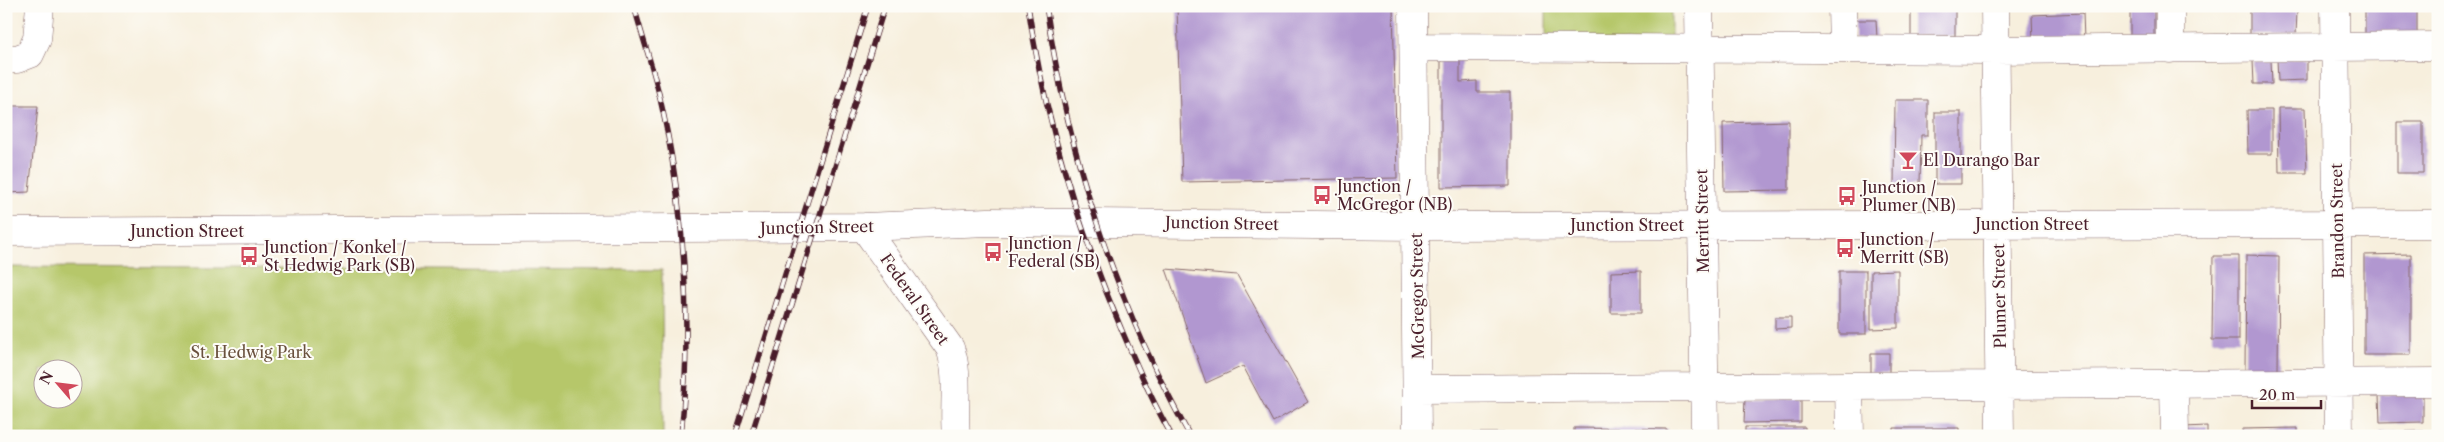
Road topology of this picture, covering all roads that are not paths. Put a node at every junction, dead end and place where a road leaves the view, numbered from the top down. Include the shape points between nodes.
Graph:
1 (40, 6) edge
2 (1413, 6) edge
3 (1698, 6) edge
4 (1842, 6) edge
5 (1995, 6) edge
6 (2170, 6) edge
7 (2335, 6) edge
8 (2438, 46) edge
9 (1414, 47) junction
10 (1699, 47) junction
11 (1843, 48) junction
12 (2335, 48) junction
13 (2170, 49) junction
14 (1996, 50) junction
15 (6, 59) edge
16 (1998, 224) junction
17 (2336, 224) junction
18 (2438, 224) edge
19 (1702, 225) junction
20 (1416, 226) junction
21 (864, 227) junction
22 (6, 232) edge
23 (2339, 382) junction
24 (2438, 382) edge
25 (2174, 383) junction
26 (2000, 385) junction
27 (1850, 386) junction
28 (1705, 387) junction
29 (1418, 389) junction
30 (956, 436) edge
31 (1417, 436) edge
32 (1705, 436) edge
33 (1850, 436) edge
34 (2000, 436) edge
35 (2175, 436) edge
36 (2339, 436) edge

1 - 15 street via 37,39 30,54
2 - 9 street, McGregor Street
3 - 10 street, Merritt Street
4 - 11 street
5 - 14 street, Plumer Street
6 - 13 street
7 - 12 street, Brandon Street
8 - 12 street
9 - 10 street
9 - 20 street, McGregor Street
10 - 11 street
10 - 19 street, Merritt Street
11 - 14 street
12 - 13 street
12 - 17 street, Brandon Street
13 - 14 street
14 - 16 street, Plumer Street
16 - 17 street, Junction Street
16 - 19 street, Junction Street
16 - 26 street, Plumer Street
17 - 18 street, Junction Street
17 - 23 street, Brandon Street
19 - 20 street, Junction Street
19 - 28 street, Merritt Street
20 - 21 street, Junction Street via 988,222
20 - 29 street, McGregor Street
21 - 22 street, Junction Street
21 - 30 street, Federal Street via 950,348 956,378
23 - 24 street
23 - 25 street
23 - 36 street, Brandon Street
25 - 26 street
25 - 35 street
26 - 27 street
26 - 34 street, Plumer Street
27 - 28 street
27 - 33 street
28 - 29 street
28 - 32 street, Merritt Street
29 - 31 street, McGregor Street

